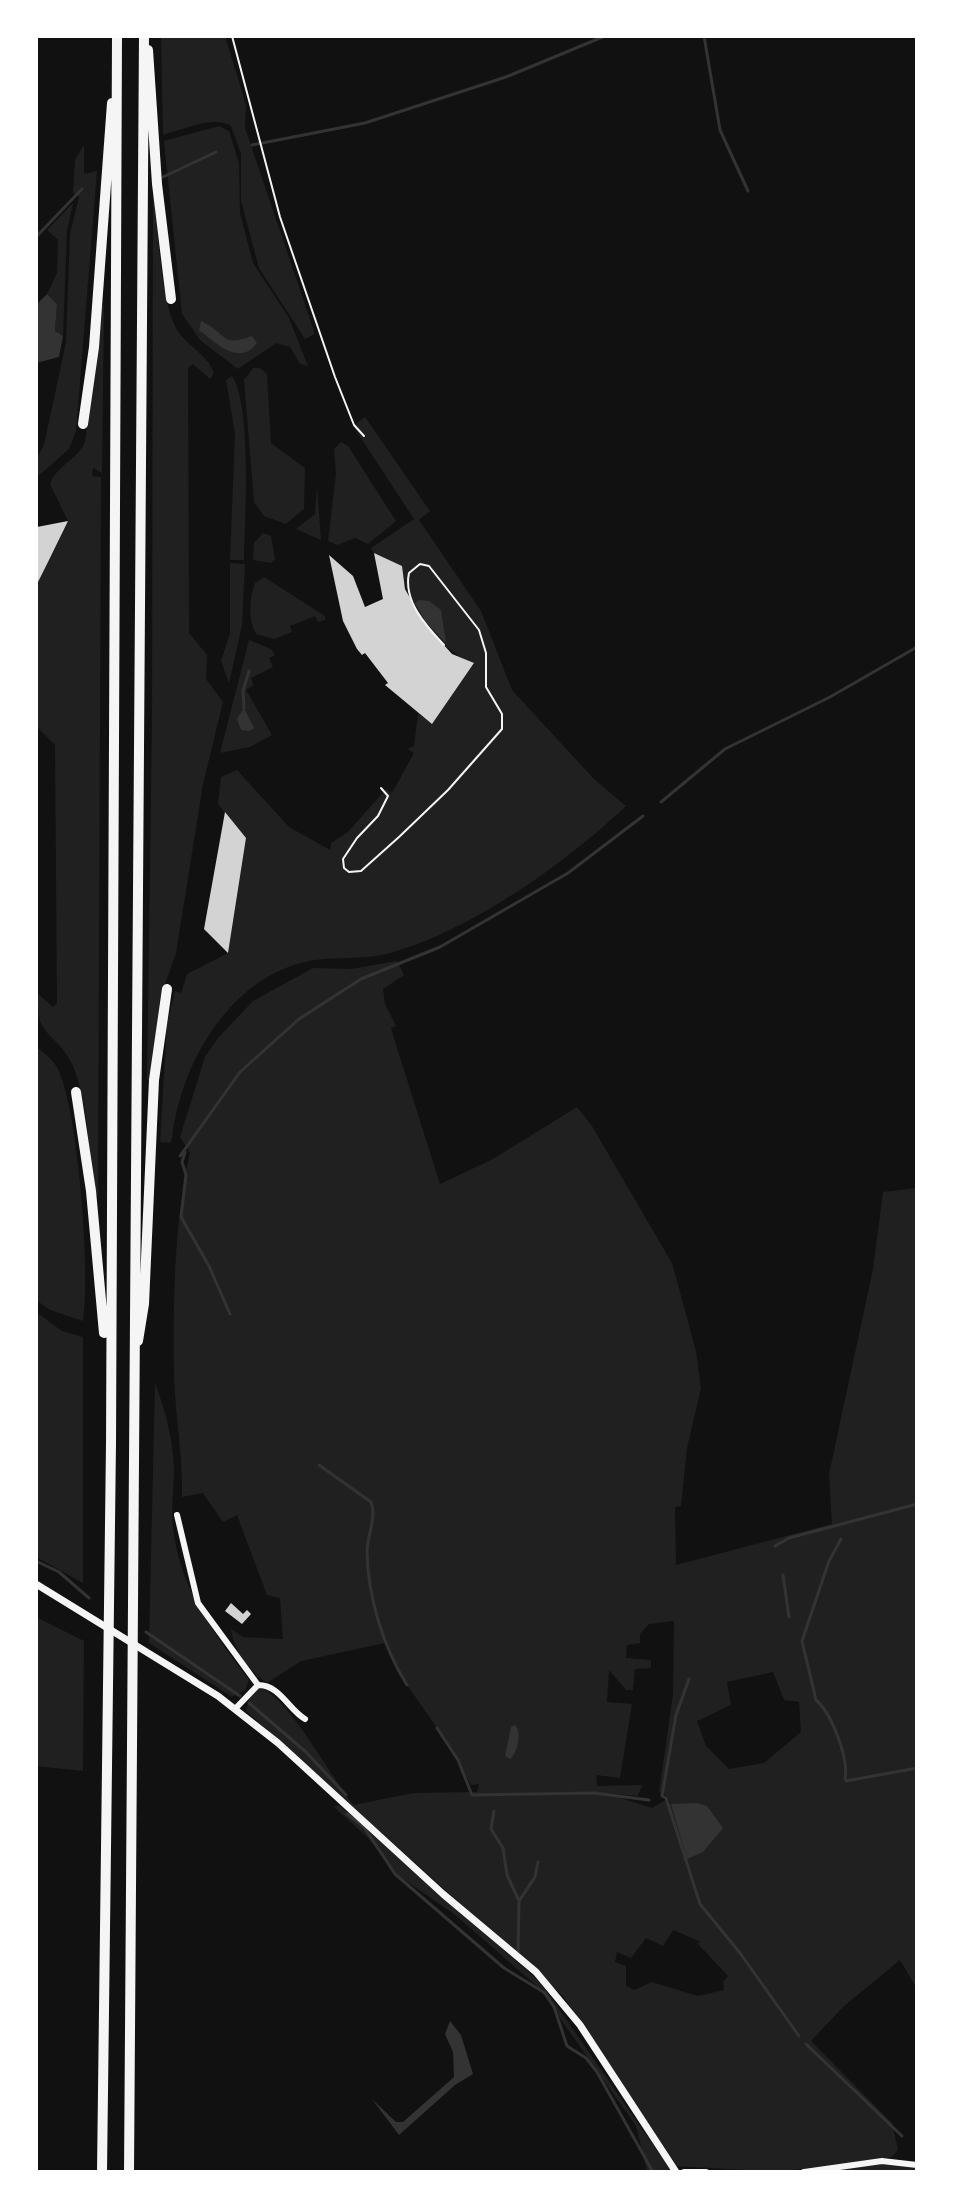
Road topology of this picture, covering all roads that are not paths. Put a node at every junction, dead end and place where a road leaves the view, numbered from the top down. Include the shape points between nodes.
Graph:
1 (117, 36) edge
2 (145, 36) edge
3 (117, 74) junction
4 (171, 299) dead end
5 (83, 424) dead end
6 (167, 989) dead end
7 (76, 1092) dead end
8 (109, 1370) junction
9 (133, 1370) junction
10 (177, 1515) dead end
11 (36, 1584) edge
12 (258, 1685) junction
13 (235, 1709) junction
14 (305, 1719) dead end
15 (917, 2165) edge
16 (102, 2172) edge
17 (129, 2172) edge
18 (676, 2172) edge
19 (684, 2172) edge
20 (706, 2172) edge
21 (804, 2172) edge

1 - 3 highway
2 - 4 highway
2 - 9 highway
3 - 5 highway via 107,130 94,347
3 - 8 highway
6 - 9 highway via 154,1080 144,1304
7 - 8 highway
8 - 16 highway
9 - 17 highway
10 - 12 street via 198,1603
11 - 13 street via 187,1674
12 - 13 street
12 - 14 street via 282,1695
13 - 18 street via 546,1982
15 - 21 street via 882,2161
19 - 20 street

